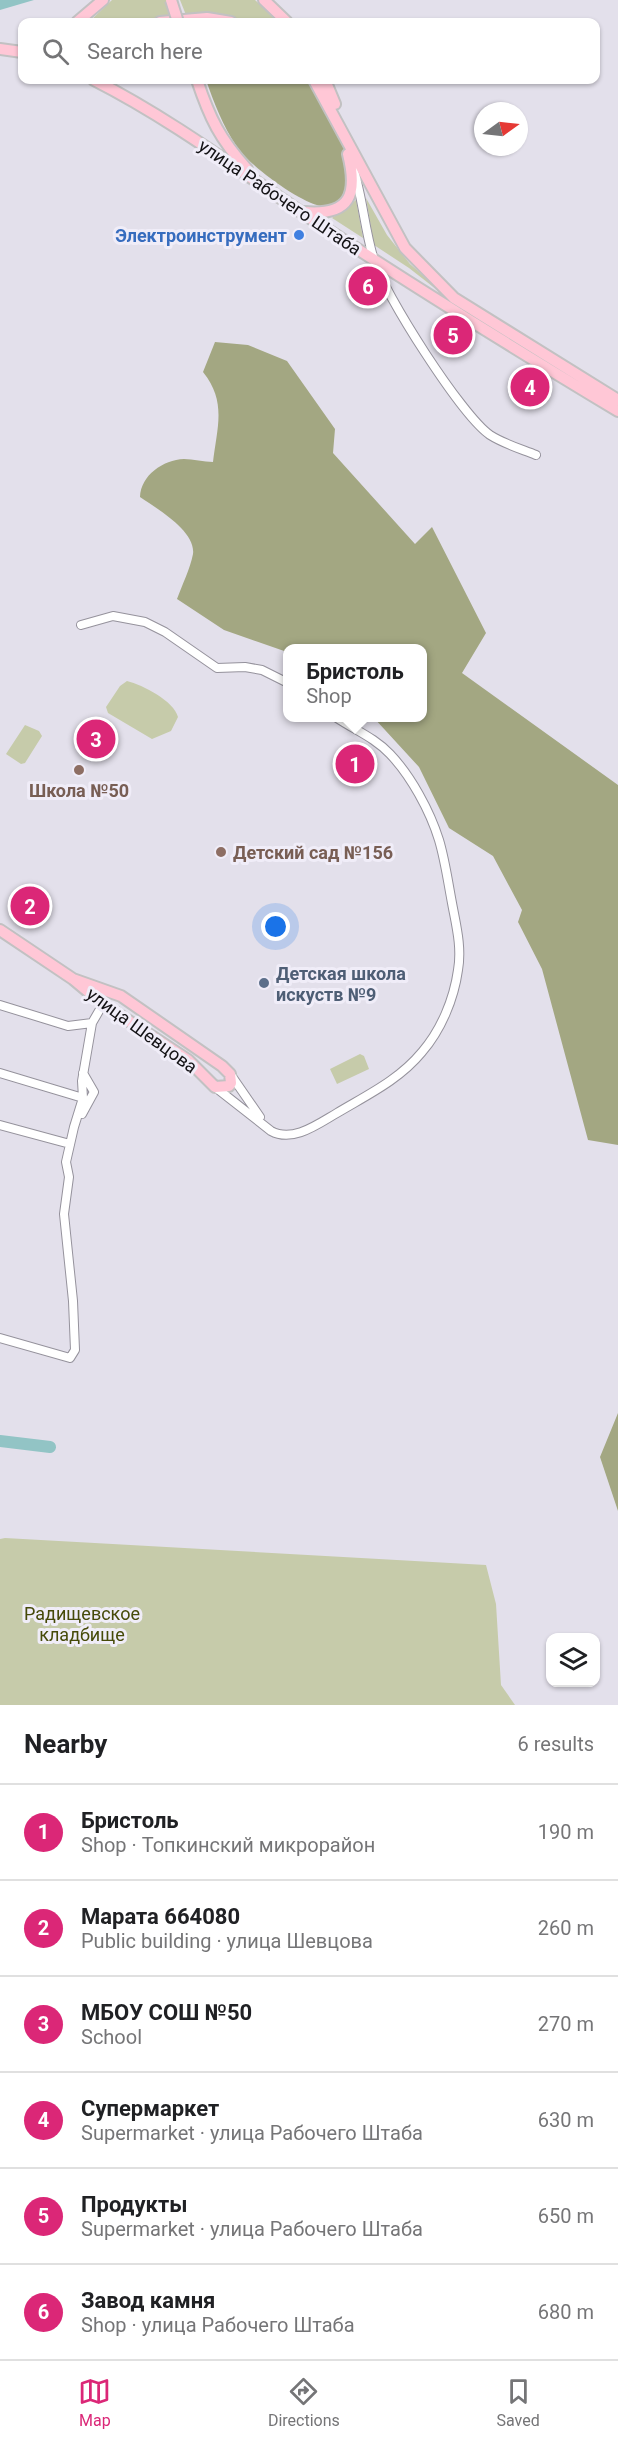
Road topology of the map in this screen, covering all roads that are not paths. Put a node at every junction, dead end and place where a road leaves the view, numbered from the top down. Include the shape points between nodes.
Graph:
1 (103, 0) edge
2 (171, 0) edge
3 (264, 0) edge
4 (81, 18) edge
5 (177, 18) edge
6 (284, 18) edge
7 (0, 46) edge
8 (18, 46) edge
9 (101, 84) edge
10 (198, 84) edge
11 (316, 84) edge
12 (327, 84) edge
13 (345, 139) junction
14 (257, 181) junction
15 (301, 212) junction
16 (374, 260) junction
17 (618, 400) edge
18 (618, 411) edge
19 (536, 455) dead end
20 (81, 625) dead end
21 (283, 680) edge
22 (346, 722) edge
23 (0, 930) edge
24 (73, 979) junction
25 (103, 1004) junction
26 (0, 1005) edge
27 (92, 1023) junction
28 (0, 1073) edge
29 (230, 1074) junction
30 (83, 1077) junction
31 (215, 1087) junction
32 (63, 1092) junction
33 (83, 1098) junction
34 (263, 1124) junction
35 (0, 1125) edge
36 (74, 1127) junction
37 (70, 1143) junction
38 (0, 1338) edge

1 - 4 main road
2 - 5 main road, bridge
3 - 6 main road
7 - 8 main road
9 - 14 main road, улица Рабочего Штаба
10 - 14 main road via 220,135
11 - 13 main road
12 - 13 main road
13 - 15 main road via 354,183 352,192 330,212
13 - 16 street
13 - 17 main road via 405,248 454,298
14 - 15 main road, улица Рабочего Штаба
15 - 16 main road, улица Рабочего Штаба
16 - 18 main road, улица Рабочего Штаба
16 - 19 street via 385,288 474,420 490,434
20 - 21 street via 112,616 145,622 217,668 262,670
22 - 34 street, улица Шевцова via 390,754 429,817 440,842 460,944 458,970 437,1031 401,1075 288,1136 279,1136
23 - 24 main road, улица Шевцова
24 - 25 main road, улица Шевцова
24 - 29 main road via 121,996
25 - 27 street
25 - 31 main road, улица Шевцова via 188,1060
26 - 27 street via 68,1026
27 - 30 street
28 - 32 street
29 - 31 main road via 229,1086
29 - 34 street
30 - 32 street
30 - 33 street
30 - 36 street via 94,1092
31 - 34 street, улица Шевцова
32 - 33 street
33 - 36 street
35 - 37 street
36 - 37 street
37 - 38 street via 64,1214 75,1350 70,1358

